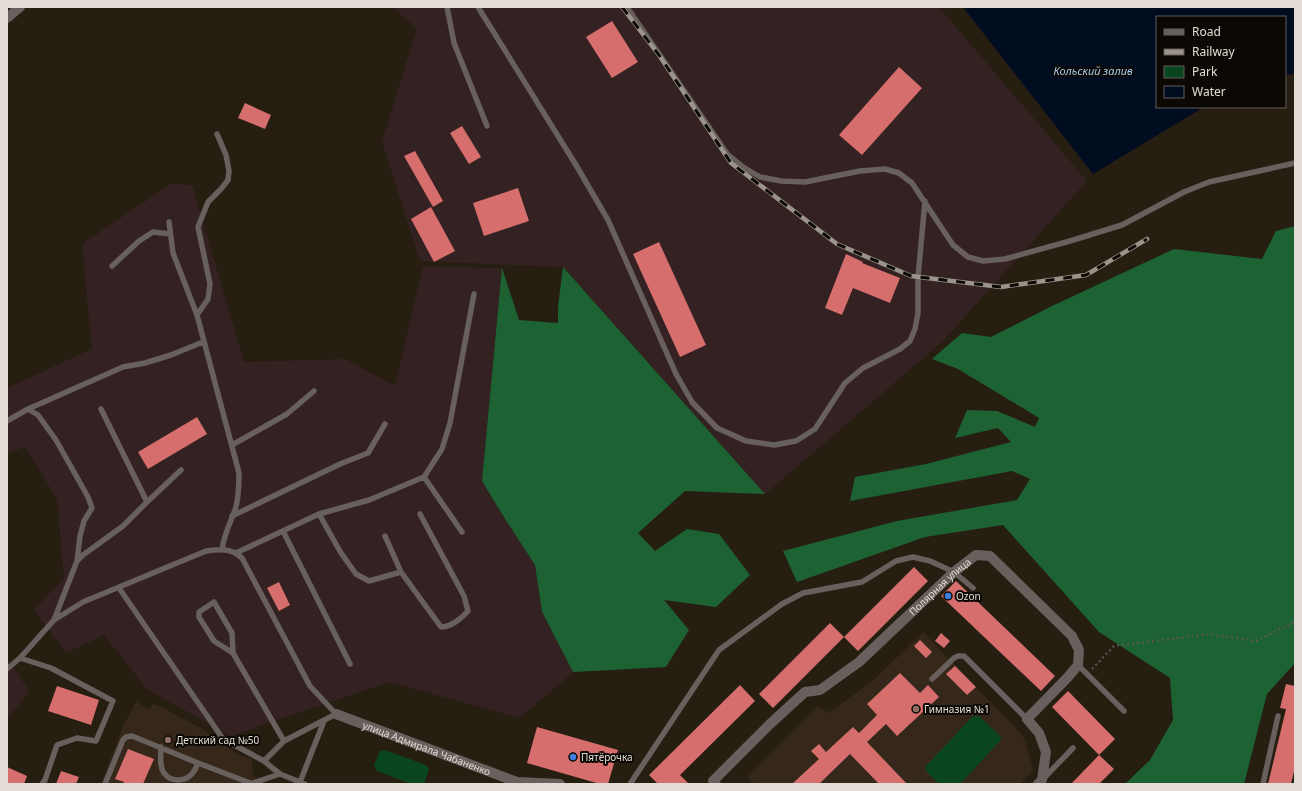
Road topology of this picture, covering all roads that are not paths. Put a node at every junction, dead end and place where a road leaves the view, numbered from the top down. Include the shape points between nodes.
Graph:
1 (20, 7) edge
2 (447, 7) edge
3 (478, 7) edge
4 (627, 7) edge
5 (7, 18) edge
6 (487, 126) dead end
7 (217, 134) dead end
8 (1295, 163) edge
9 (925, 202) junction
10 (169, 222) dead end
11 (170, 234) junction
12 (112, 266) dead end
13 (474, 294) dead end
14 (197, 315) junction
15 (204, 342) junction
16 (314, 391) dead end
17 (28, 409) junction
18 (101, 409) dead end
19 (7, 421) edge
20 (385, 424) dead end
21 (232, 445) junction
22 (181, 470) dead end
23 (424, 477) junction
24 (147, 502) junction
25 (319, 514) junction
26 (420, 514) dead end
27 (232, 516) junction
28 (283, 531) junction
29 (462, 532) dead end
30 (385, 536) dead end
31 (222, 549) junction
32 (236, 553) junction
33 (77, 561) junction
34 (401, 572) junction
35 (954, 572) junction
36 (119, 588) junction
37 (973, 588) dead end
38 (54, 620) junction
39 (233, 653) junction
40 (20, 658) junction
41 (350, 664) dead end
42 (1078, 665) junction
43 (7, 669) edge
44 (932, 679) dead end
45 (1124, 711) dead end
46 (336, 714) junction
47 (1278, 716) dead end
48 (1027, 719) junction
49 (324, 721) junction
50 (284, 741) junction
51 (161, 747) junction
52 (1072, 748) dead end
53 (264, 761) junction
54 (198, 762) junction
55 (280, 774) junction
56 (1040, 782) edge
57 (303, 783) edge
58 (517, 783) edge
59 (42, 784) edge
60 (105, 784) edge
61 (250, 784) edge
62 (560, 784) edge
63 (630, 784) edge
64 (716, 784) edge
65 (1263, 784) edge

1 - 5 street
2 - 6 lane via 454,43
3 - 9 lane via 608,220 676,374 692,402 718,428 739,438 774,445 796,440 815,429 845,383 863,368 900,350 910,341 918,313 918,277
4 - 9 lane via 728,155 743,167 760,177 781,182 804,182 885,169 899,173 912,183
7 - 14 lane via 226,155 229,171 228,180 208,202 198,227 210,284 208,299
8 - 9 lane via 1209,182 1184,192 1122,225 1005,259 983,261 968,257 953,245
10 - 11 lane
11 - 12 lane via 153,232 139,241
11 - 14 lane via 173,253
13 - 23 lane via 450,423 442,449
14 - 15 lane
15 - 17 lane via 171,355 123,367
15 - 21 lane
16 - 21 lane via 287,414
17 - 19 lane
17 - 33 lane via 38,415 56,440 92,508 84,520
18 - 24 lane
20 - 27 lane via 368,452
21 - 27 lane via 239,473 239,489
22 - 24 lane
23 - 25 lane via 369,500
23 - 29 lane
24 - 33 lane via 123,526
25 - 28 lane
25 - 34 lane via 356,574 369,581
26 - 34 lane via 464,596 468,610 441,628
27 - 31 lane
28 - 32 lane
28 - 41 lane
30 - 34 lane
31 - 32 lane
31 - 36 lane via 206,551
32 - 46 lane via 242,558 310,686
33 - 38 lane
35 - 37 lane
35 - 42 street, Полярная улица via 976,555 990,556 1072,636 1079,650
35 - 63 lane via 930,561 913,558 896,561 862,582 803,594 782,604 719,650
35 - 64 street, Полярная улица via 860,662 820,690 805,692 713,781
36 - 38 lane via 83,602
36 - 53 lane via 223,739
38 - 40 lane
39 - 39 lane via 214,641 199,617 199,612 214,602 232,633
39 - 50 lane
40 - 43 lane
40 - 59 lane via 51,668 113,701 96,741 77,738 57,744
42 - 45 lane
42 - 48 street
44 - 48 lane via 954,658 964,656
46 - 49 lane
46 - 58 street, улица Адмирала Чабаненко
47 - 65 lane
48 - 56 street via 1039,733 1046,752
49 - 50 lane
49 - 57 lane
50 - 53 lane
51 - 54 lane
51 - 54 lane via 161,764 164,773 170,778 185,779 194,772
51 - 60 lane via 132,736 126,737
52 - 56 lane
53 - 55 lane
54 - 61 lane
55 - 57 lane
55 - 61 lane
58 - 62 street, улица Адмирала Чабаненко

